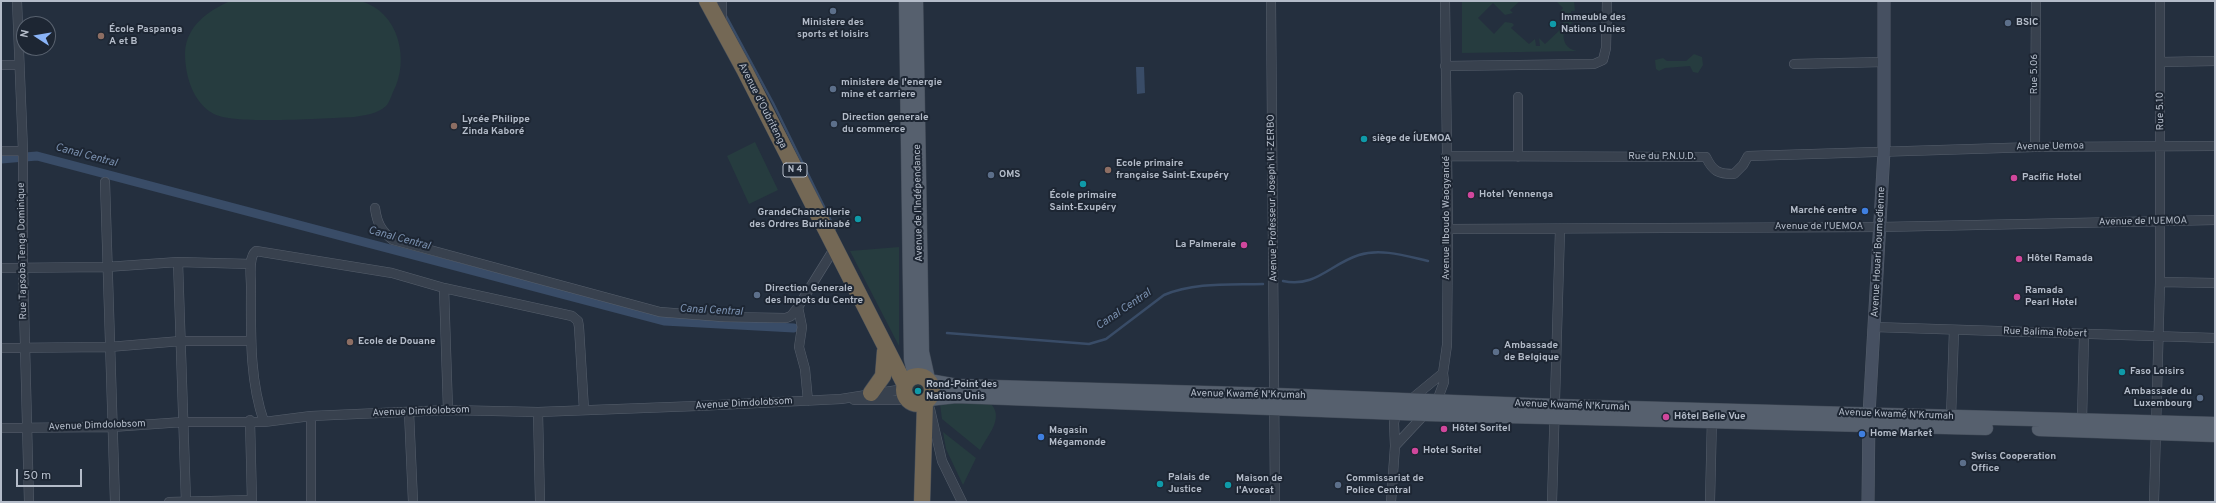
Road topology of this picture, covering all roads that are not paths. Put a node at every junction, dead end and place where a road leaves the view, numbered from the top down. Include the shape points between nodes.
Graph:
1 (17, 1) edge
2 (707, 1) edge
3 (722, 1) edge
4 (906, 1) edge
5 (916, 1) edge
6 (1271, 1) edge
7 (1445, 1) edge
8 (1607, 1) edge
9 (1884, 1) edge
10 (2036, 1) edge
11 (2160, 1) edge
12 (722, 30) junction
13 (911, 38) junction
14 (2215, 61) edge
15 (1884, 62) junction
16 (2160, 62) junction
17 (1794, 64) dead end
18 (1, 65) edge
19 (19, 65) junction
20 (1446, 66) junction
21 (1518, 97) dead end
22 (2215, 146) edge
23 (2035, 147) junction
24 (2162, 147) junction
25 (1, 151) edge
26 (23, 151) junction
27 (1884, 151) junction
28 (1446, 156) junction
29 (1518, 157) junction
30 (105, 182) dead end
31 (375, 208) dead end
32 (2215, 220) edge
33 (2160, 221) junction
34 (1881, 227) junction
35 (1448, 230) junction
36 (1560, 230) junction
37 (834, 249) junction
38 (178, 262) junction
39 (251, 264) junction
40 (23, 267) junction
41 (106, 267) junction
42 (1, 268) edge
43 (2160, 282) junction
44 (2215, 283) edge
45 (444, 288) junction
46 (798, 307) junction
47 (1874, 327) junction
48 (1954, 330) junction
49 (2084, 335) junction
50 (2158, 336) junction
51 (2215, 338) edge
52 (181, 341) junction
53 (250, 341) junction
54 (884, 344) junction
55 (109, 346) junction
56 (1, 348) edge
57 (25, 348) junction
58 (1443, 373) junction
59 (918, 390) junction
60 (871, 393) junction
61 (841, 399) junction
62 (808, 400) junction
63 (1409, 401) junction
64 (1437, 401) junction
65 (1275, 402) junction
66 (448, 410) junction
67 (584, 410) junction
68 (1555, 411) junction
69 (409, 412) junction
70 (538, 412) junction
71 (1396, 413) junction
72 (1426, 414) junction
73 (1712, 415) junction
74 (311, 416) junction
75 (1869, 419) junction
76 (250, 420) junction
77 (1943, 420) junction
78 (2082, 421) junction
79 (183, 422) junction
80 (264, 422) junction
81 (2215, 424) edge
82 (112, 427) junction
83 (1, 428) edge
84 (26, 428) junction
85 (2156, 428) junction
86 (2215, 435) edge
87 (1395, 446) junction
88 (252, 501) edge
89 (29, 502) edge
90 (115, 502) edge
91 (169, 502) edge
92 (186, 502) edge
93 (311, 502) edge
94 (413, 502) edge
95 (540, 502) edge
96 (922, 502) edge
97 (962, 502) edge
98 (1274, 502) edge
99 (1391, 502) edge
100 (1552, 502) edge
101 (1710, 502) edge
102 (1868, 502) edge
103 (2154, 502) edge

1 - 19 street, Rue Tapsoba Tenga Dominique
2 - 12 highway, Avenue d'Oubritenga / N 4
3 - 12 street
4 - 13 main road, Avenue de l'Indépendance
5 - 13 main road, Avenue de l'Indépendance
6 - 65 street, Avenue Professeur Joseph KI-ZERBO
7 - 20 street, Avenue Ilboudo Waogyandé
8 - 20 street via 1606,48 1603,60 1594,64
9 - 15 main road, Avenue Houari Boumedienne
10 - 23 street, Rue 5.06
11 - 16 street, Rue 5.10
12 - 37 highway, Avenue d'Oubritenga / N 4
13 - 59 main road, Avenue de l'Indépendance via 912,126 923,364
14 - 16 street
15 - 17 street
15 - 27 main road, Avenue Houari Boumedienne
16 - 24 street, Rue 5.10
18 - 19 street
19 - 26 street, Rue Tapsoba Tenga Dominique
20 - 28 street, Avenue Ilboudo Waogyandé
21 - 29 street
22 - 24 street, Avenue Uemoa
23 - 24 street, Avenue Uemoa
23 - 27 street, Avenue Uemoa
24 - 33 street, Rue 5.10
25 - 26 street
26 - 40 street, Rue Tapsoba Tenga Dominique
27 - 29 street, Rue du P.N.U.D. via 1748,156 1744,165 1734,174 1722,174 1712,168 1706,157
27 - 34 main road, Avenue Houari Boumedienne
28 - 29 street, Rue du P.N.U.D.
28 - 35 street, Avenue Ilboudo Waogyandé
30 - 41 street
31 - 46 street via 383,232 393,240 660,312 786,318
32 - 33 street, Avenue de l'UEMOA
33 - 34 street, Avenue de l'UEMOA
33 - 43 street, Rue 5.10
34 - 36 street, Avenue de l'UEMOA
34 - 47 main road, Avenue Houari Boumedienne
35 - 36 street, Avenue de l'UEMOA
35 - 58 street, Avenue Ilboudo Waogyandé via 1447,345
36 - 68 street
37 - 46 street
37 - 54 highway, Avenue d'Oubritenga / N 4
38 - 39 street
38 - 41 street
38 - 52 street
39 - 45 street via 256,250 392,273
39 - 53 street
40 - 41 street
40 - 42 street
40 - 57 street, Rue Tapsoba Tenga Dominique
41 - 55 street
43 - 44 street
43 - 50 street, Rue 5.10
45 - 66 street
45 - 67 street via 576,318 579,327
46 - 62 street via 802,327 799,347
47 - 48 street, Rue Balima Robert
47 - 75 main road, Avenue Houari Boumedienne
48 - 49 street, Rue Balima Robert
48 - 77 street
49 - 50 street, Rue Balima Robert
49 - 78 street
50 - 51 street, Rue Balima Robert
50 - 85 street, Rue 5.10
52 - 53 street
52 - 55 street
52 - 79 street
53 - 80 street via 258,404
54 - 59 highway, Avenue d'Oubritenga / N 4
54 - 60 highway via 883,376
55 - 57 street
55 - 82 street
56 - 57 street
57 - 84 street, Rue Tapsoba Tenga Dominique
58 - 63 street
58 - 64 street, Avenue Ilboudo Waogyandé via 1444,382
59 - 60 street, Avenue Dimdolobsom
59 - 61 street, Avenue Dimdolobsom via 870,401
59 - 65 main road, Avenue Kwamé N'Krumah via 956,396
59 - 96 highway via 925,468
59 - 97 street via 942,461
60 - 61 street, Avenue Dimdolobsom
61 - 62 street, Avenue Dimdolobsom
62 - 67 street, Avenue Dimdolobsom
63 - 64 main road, Avenue Kwamé N'Krumah
63 - 65 main road, Avenue Kwamé N'Krumah
63 - 71 street
64 - 68 main road, Avenue Kwamé N'Krumah
64 - 72 street
65 - 71 main road, Avenue Kwamé N'Krumah
65 - 98 street, Avenue Professeur Joseph KI-ZERBO
66 - 69 street, Avenue Dimdolobsom
66 - 70 street, Avenue Dimdolobsom
67 - 70 street, Avenue Dimdolobsom
68 - 72 main road, Avenue Kwamé N'Krumah
68 - 73 main road, Avenue Kwamé N'Krumah
68 - 100 street
69 - 74 street, Avenue Dimdolobsom
69 - 94 street
70 - 95 street
71 - 72 main road, Avenue Kwamé N'Krumah
71 - 87 street via 1393,431
72 - 87 street
73 - 75 main road, Avenue Kwamé N'Krumah
73 - 101 street
74 - 80 street, Avenue Dimdolobsom
74 - 93 street
75 - 77 main road, Avenue Kwamé N'Krumah
75 - 102 main road, Avenue Houari Boumedienne
76 - 79 street, Avenue Dimdolobsom
76 - 80 street, Avenue Dimdolobsom
76 - 88 street
77 - 78 main road, Avenue Kwamé N'Krumah
77 - 85 main road, Avenue Kwamé N'Krumah
78 - 85 main road, Avenue Kwamé N'Krumah
79 - 82 street, Avenue Dimdolobsom
79 - 92 street
81 - 85 main road, Avenue Kwamé N'Krumah
82 - 84 street, Avenue Dimdolobsom
82 - 90 street
83 - 84 street, Avenue Dimdolobsom
84 - 89 street, Rue Tapsoba Tenga Dominique
85 - 86 main road, Avenue Kwamé N'Krumah
85 - 103 street, Rue 5.10
87 - 99 street
88 - 92 street
91 - 92 street

